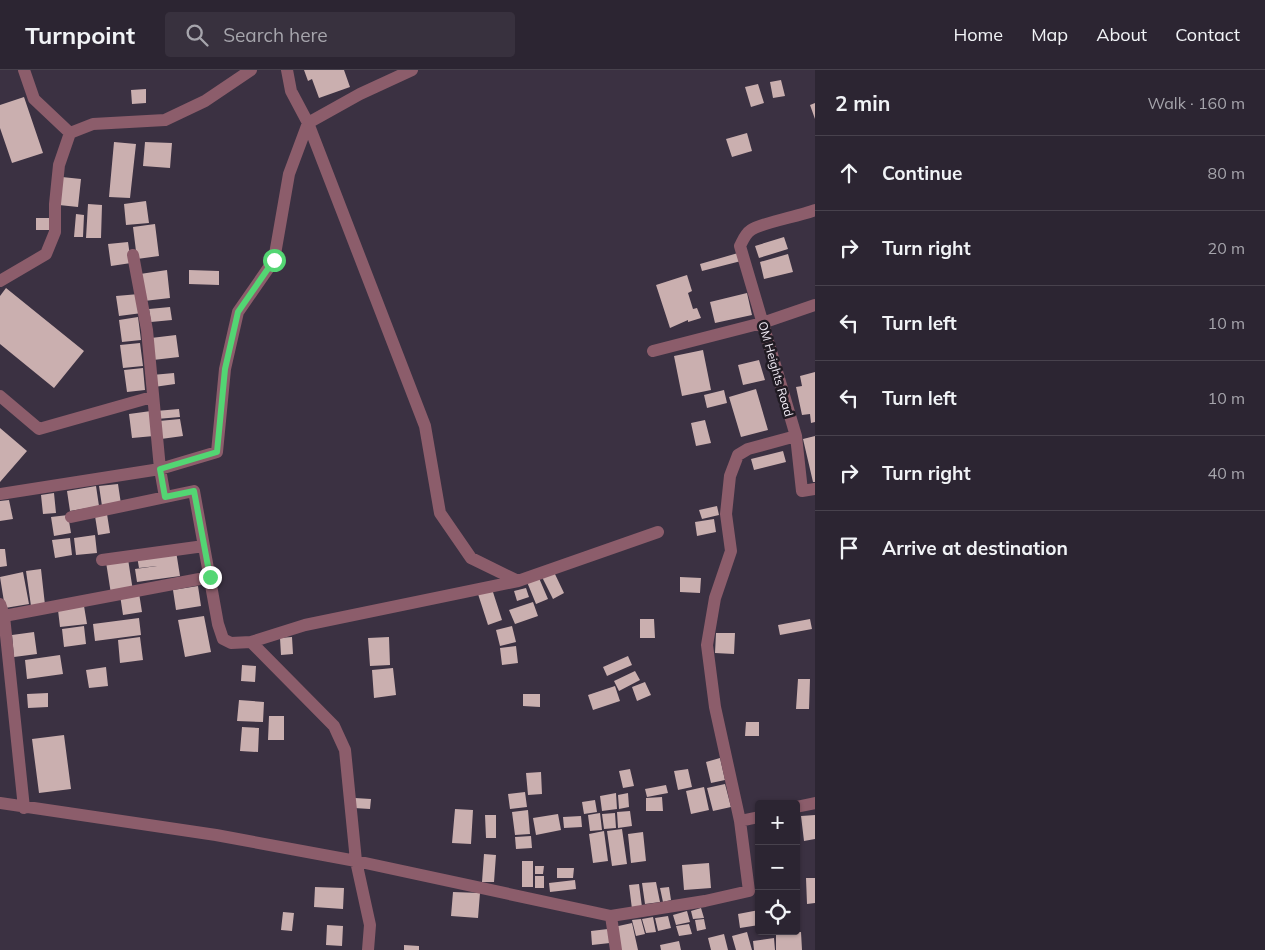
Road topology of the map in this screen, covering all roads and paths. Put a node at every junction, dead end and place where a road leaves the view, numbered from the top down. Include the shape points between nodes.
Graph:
1 (24, 70) edge
2 (251, 70) edge
3 (287, 70) edge
4 (412, 70) edge
5 (308, 122) junction
6 (70, 132) junction
7 (815, 210) edge
8 (133, 255) dead end
9 (0, 281) edge
10 (815, 305) edge
11 (762, 323) junction
12 (652, 351) dead end
13 (0, 396) edge
14 (152, 397) junction
15 (796, 436) junction
16 (160, 469) junction
17 (815, 489) edge
18 (0, 494) edge
19 (165, 497) junction
20 (71, 517) dead end
21 (658, 532) dead end
22 (204, 546) junction
23 (102, 560) dead end
24 (210, 577) junction
25 (518, 581) junction
26 (2, 610) edge
27 (251, 642) junction
28 (4, 654) edge
29 (0, 803) edge
30 (815, 803) edge
31 (800, 806) edge
32 (24, 808) junction
33 (755, 818) edge
34 (740, 821) junction
35 (356, 861) junction
36 (611, 916) junction
37 (368, 950) edge
38 (616, 950) edge

1 - 6 street via 34,98
2 - 6 street via 204,101 165,120 93,124
3 - 5 street via 290,91
4 - 5 street
5 - 16 street via 289,174 274,260 238,312 225,369 217,452
5 - 25 street via 425,426 440,512 471,558
6 - 9 street via 59,165 54,204 55,232 46,254
7 - 11 street, OM Heights Road via 752,229 744,237 740,246
8 - 14 street via 147,330
10 - 11 street
11 - 12 street
11 - 15 street, OM Heights Road
13 - 14 street via 39,429
14 - 16 street
15 - 17 street, OM Heights Road via 802,491
15 - 34 street via 748,449 738,456 730,476 726,514 730,550 715,598 707,645 715,707
16 - 18 street
16 - 19 street
19 - 20 street
19 - 22 street via 194,491
21 - 25 street
22 - 23 street
22 - 24 street
24 - 26 street
24 - 27 street via 223,639 231,643
25 - 27 street via 305,624
26 - 28 street
27 - 35 street via 334,726 345,750
28 - 32 street
29 - 32 street
30 - 31 street
32 - 35 street via 216,835
33 - 34 street
34 - 36 street via 749,890 705,901
35 - 36 street
35 - 37 street via 370,925
36 - 38 street

